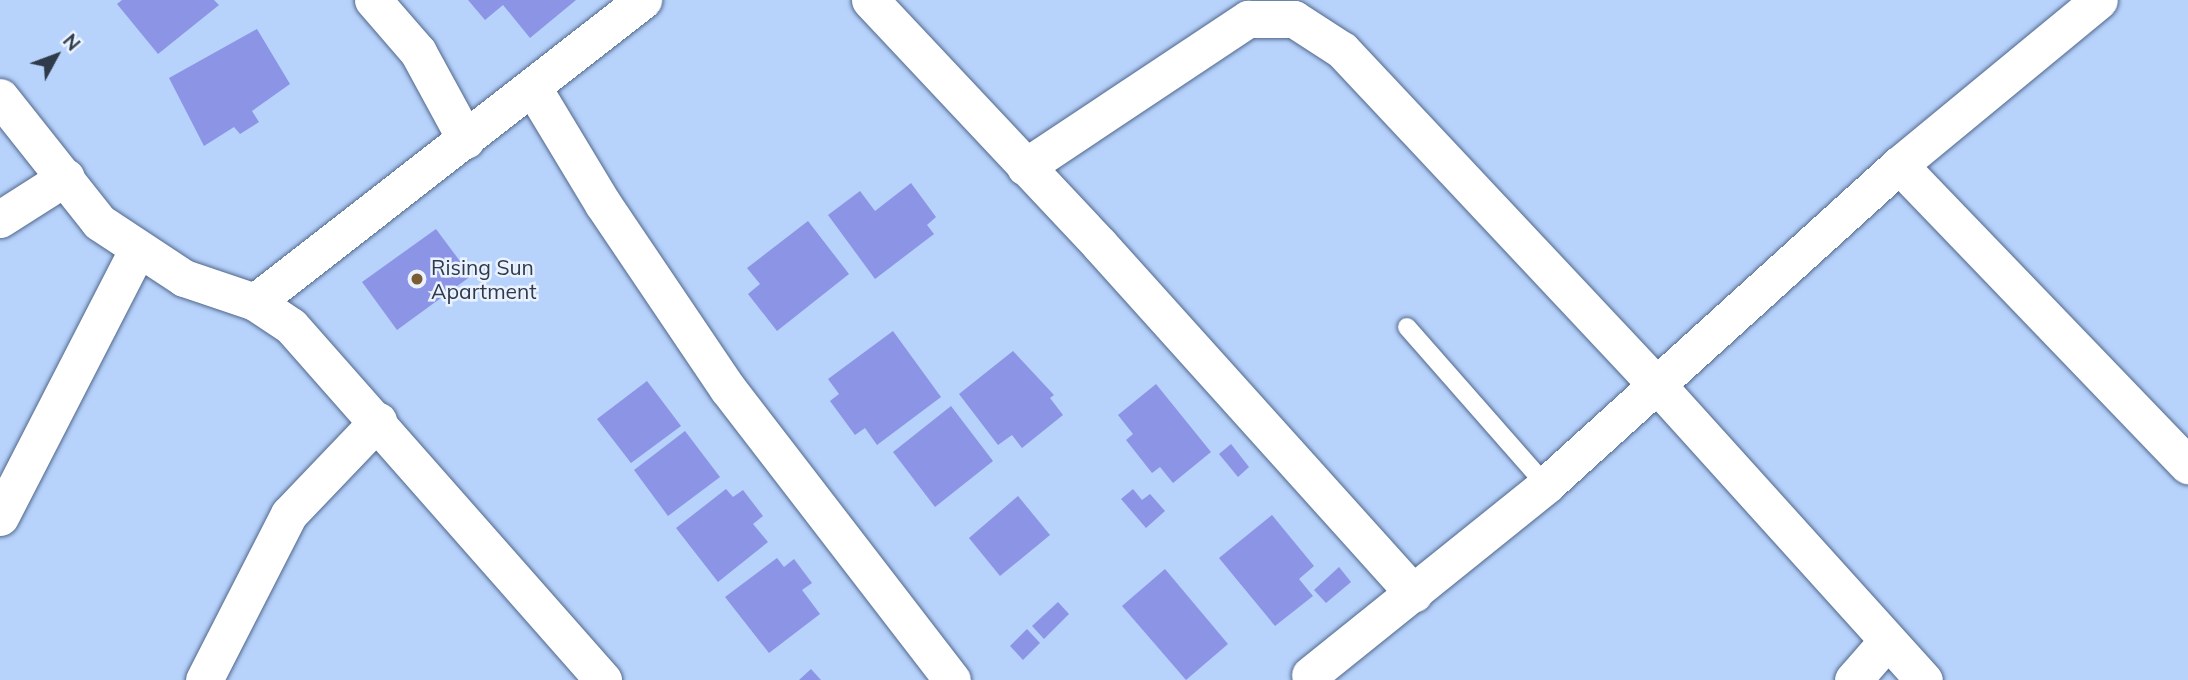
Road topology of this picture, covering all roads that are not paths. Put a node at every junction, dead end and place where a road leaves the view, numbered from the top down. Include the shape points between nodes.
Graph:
1 (373, 0) edge
2 (643, 0) edge
3 (870, 0) edge
4 (2099, 0) edge
5 (533, 88) junction
6 (0, 97) edge
7 (466, 140) junction
8 (1899, 165) junction
9 (1025, 167) junction
10 (66, 177) junction
11 (0, 219) edge
12 (138, 248) junction
13 (254, 302) junction
14 (1407, 327) dead end
15 (1659, 387) junction
16 (378, 421) junction
17 (2188, 465) edge
18 (1546, 485) junction
19 (0, 517) edge
20 (1414, 594) junction
21 (1887, 641) junction
22 (1310, 676) dead end
23 (204, 680) edge
24 (603, 680) edge
25 (952, 680) edge
26 (1853, 680) edge
27 (1924, 680) edge

1 - 7 street via 418,51
2 - 5 street
3 - 9 street
4 - 8 street
5 - 7 street
5 - 25 street via 603,204 728,388
6 - 10 street
7 - 13 street
8 - 15 street
8 - 17 street
9 - 15 street via 1248,19 1294,19 1342,50
9 - 20 street
10 - 11 street
10 - 12 street via 99,222
12 - 13 street via 184,278
12 - 19 street
13 - 16 street via 291,326
14 - 18 lane
15 - 18 street
15 - 21 street
16 - 23 street via 289,514
16 - 24 street
18 - 20 street
20 - 22 street
21 - 26 street
21 - 27 street

